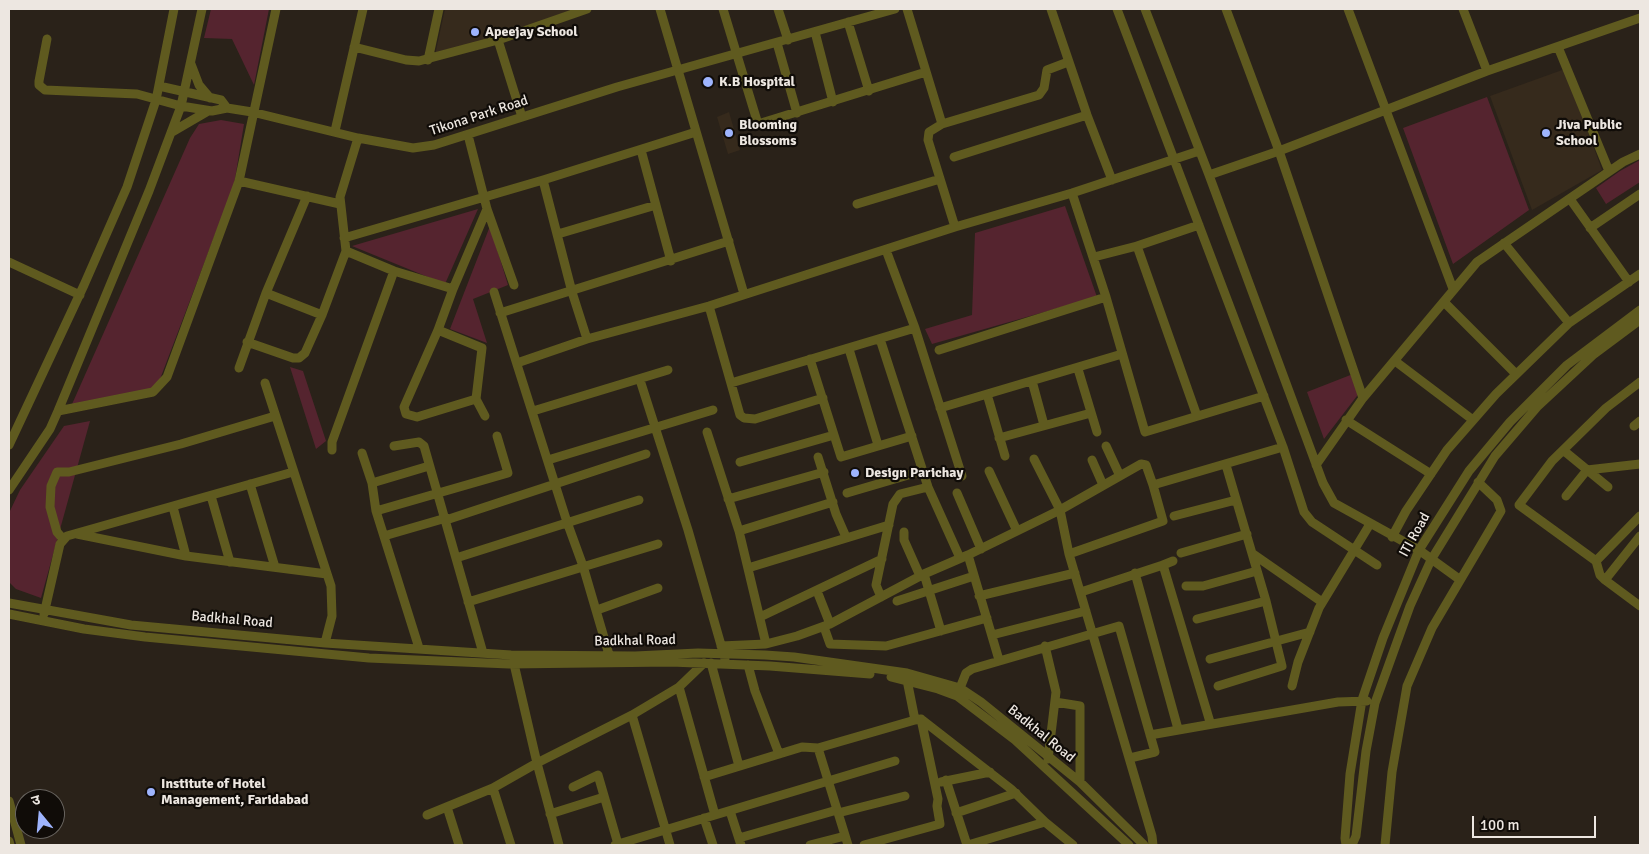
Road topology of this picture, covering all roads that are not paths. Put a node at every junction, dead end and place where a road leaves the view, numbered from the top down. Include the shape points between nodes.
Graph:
1 (174, 9) edge
2 (202, 9) edge
3 (276, 9) edge
4 (363, 9) edge
5 (439, 9) edge
6 (587, 9) edge
7 (660, 9) edge
8 (723, 9) edge
9 (778, 9) edge
10 (895, 9) edge
11 (907, 9) edge
12 (1051, 9) edge
13 (1117, 9) edge
14 (1145, 9) edge
15 (1226, 9) edge
16 (1348, 9) edge
17 (1463, 9) edge
18 (1640, 18) edge
19 (848, 22) junction
20 (815, 32) junction
21 (47, 39) dead end
22 (498, 40) junction
23 (788, 40) junction
24 (777, 43) junction
25 (1558, 46) junction
26 (354, 47) junction
27 (737, 54) junction
28 (428, 60) junction
29 (1068, 62) junction
30 (191, 64) junction
31 (678, 71) junction
32 (926, 72) junction
33 (1487, 72) junction
34 (159, 86) junction
35 (869, 91) junction
36 (185, 92) junction
37 (210, 98) junction
38 (156, 100) junction
39 (834, 102) junction
40 (181, 106) junction
41 (228, 108) junction
42 (1387, 110) junction
43 (208, 111) junction
44 (252, 112) junction
45 (798, 113) junction
46 (1086, 115) junction
47 (522, 116) junction
48 (942, 124) junction
49 (334, 131) junction
50 (171, 132) junction
51 (696, 132) junction
52 (468, 135) junction
53 (358, 138) junction
54 (641, 150) junction
55 (1199, 151) junction
56 (1279, 151) junction
57 (1640, 154) edge
58 (954, 157) dead end
59 (1174, 160) junction
60 (1609, 171) junction
61 (1209, 175) junction
62 (940, 179) junction
63 (543, 180) junction
64 (1112, 180) junction
65 (239, 181) junction
66 (1072, 193) junction
67 (1640, 194) edge
68 (307, 196) junction
69 (484, 197) junction
70 (1570, 199) junction
71 (340, 204) junction
72 (857, 204) dead end
73 (656, 205) junction
74 (487, 209) junction
75 (1200, 226) junction
76 (955, 228) junction
77 (1590, 228) junction
78 (558, 234) junction
79 (344, 238) junction
80 (729, 241) junction
81 (1504, 243) junction
82 (1137, 246) junction
83 (346, 250) junction
84 (886, 250) junction
85 (1094, 257) junction
86 (671, 261) junction
87 (9, 262) edge
88 (394, 271) junction
89 (1640, 274) edge
90 (1629, 282) junction
91 (514, 285) dead end
92 (453, 289) junction
93 (1453, 289) junction
94 (494, 292) dead end
95 (572, 292) junction
96 (266, 293) junction
97 (744, 294) junction
98 (80, 295) junction
99 (1106, 298) junction
100 (1444, 302) junction
101 (709, 306) junction
102 (1640, 310) edge
103 (500, 313) junction
104 (322, 315) junction
105 (1640, 320) edge
106 (1570, 323) junction
107 (915, 328) junction
108 (438, 330) junction
109 (880, 339) junction
110 (587, 340) junction
111 (247, 342) junction
112 (849, 348) junction
113 (939, 350) dead end
114 (1122, 354) junction
115 (810, 359) junction
116 (1395, 361) junction
117 (517, 363) junction
118 (239, 368) dead end
119 (1078, 369) junction
120 (668, 370) dead end
121 (1516, 374) junction
122 (640, 380) junction
123 (1032, 381) junction
124 (1640, 382) edge
125 (265, 383) dead end
126 (731, 383) junction
127 (987, 394) junction
128 (1264, 396) junction
129 (823, 398) junction
130 (1363, 398) junction
131 (476, 399) junction
132 (940, 408) junction
133 (713, 410) dead end
134 (58, 411) junction
135 (533, 411) junction
136 (1091, 412) junction
137 (275, 416) junction
138 (485, 416) dead end
139 (1197, 416) junction
140 (1346, 420) junction
141 (1473, 420) junction
142 (1044, 425) junction
143 (654, 427) junction
144 (707, 432) dead end
145 (1097, 432) dead end
146 (834, 435) junction
147 (497, 436) dead end
148 (912, 436) junction
149 (999, 438) junction
150 (9, 445) edge
151 (878, 445) junction
152 (394, 446) dead end
153 (1106, 446) dead end
154 (1283, 448) junction
155 (332, 450) dead end
156 (1562, 450) junction
157 (362, 453) dead end
158 (646, 454) dead end
159 (1005, 456) dead end
160 (818, 457) dead end
161 (1034, 459) dead end
162 (548, 460) junction
163 (1092, 460) dead end
164 (740, 462) dead end
165 (1640, 464) edge
166 (1226, 465) junction
167 (1316, 465) junction
168 (429, 466) junction
169 (1587, 470) junction
170 (922, 471) junction
171 (990, 471) dead end
172 (293, 472) junction
173 (824, 472) junction
174 (1431, 474) junction
175 (962, 476) dead end
176 (1120, 476) junction
177 (1478, 482) junction
178 (372, 483) junction
179 (250, 484) junction
180 (555, 485) junction
181 (1103, 485) junction
182 (1153, 485) junction
183 (928, 487) junction
184 (1608, 487) dead end
185 (9, 490) edge
186 (438, 493) junction
187 (847, 493) dead end
188 (957, 493) dead end
189 (211, 496) junction
190 (1566, 496) dead end
191 (728, 499) junction
192 (639, 500) dead end
193 (1236, 500) junction
194 (833, 502) junction
195 (173, 507) junction
196 (1060, 510) junction
197 (376, 511) junction
198 (1174, 516) dead end
199 (1640, 516) edge
200 (446, 519) junction
201 (567, 522) junction
202 (1370, 524) junction
203 (889, 525) junction
204 (739, 531) junction
205 (1017, 531) junction
206 (904, 532) dead end
207 (74, 533) junction
208 (1247, 534) junction
209 (384, 536) junction
210 (1392, 536) junction
211 (1640, 536) edge
212 (846, 537) junction
213 (63, 539) junction
214 (658, 544) dead end
215 (980, 549) junction
216 (1419, 550) junction
217 (1353, 551) junction
218 (1181, 553) dead end
219 (1069, 554) junction
220 (1252, 554) junction
221 (186, 556) junction
222 (964, 556) junction
223 (456, 558) junction
224 (882, 559) junction
225 (1431, 560) junction
226 (1173, 561) dead end
227 (1596, 561) junction
228 (230, 562) junction
229 (1162, 565) junction
230 (1377, 565) dead end
231 (584, 566) junction
232 (275, 567) junction
233 (748, 568) junction
234 (1257, 571) junction
235 (1075, 573) junction
236 (1135, 573) junction
237 (327, 574) junction
238 (922, 575) junction
239 (974, 576) junction
240 (1459, 579) junction
241 (1605, 580) junction
242 (1186, 586) dead end
243 (658, 588) dead end
244 (817, 591) junction
245 (929, 591) junction
246 (1081, 592) junction
247 (979, 596) junction
248 (881, 597) junction
249 (897, 601) dead end
250 (1266, 601) junction
251 (468, 602) junction
252 (1322, 602) junction
253 (9, 603) edge
254 (1640, 606) edge
255 (45, 610) junction
256 (597, 610) junction
257 (1086, 612) junction
258 (9, 616) edge
259 (760, 617) junction
260 (987, 618) junction
261 (1197, 619) dead end
262 (42, 621) junction
263 (827, 625) junction
264 (941, 631) junction
265 (1310, 632) junction
266 (1093, 633) junction
267 (992, 635) junction
268 (1276, 639) junction
269 (325, 643) junction
270 (766, 644) junction
271 (1045, 646) junction
272 (420, 648) junction
273 (722, 650) junction
274 (483, 653) junction
275 (611, 659) junction
276 (1210, 659) dead end
277 (999, 660) junction
278 (1298, 662) junction
279 (707, 663) junction
280 (514, 664) junction
281 (726, 664) junction
282 (748, 665) junction
283 (1282, 666) junction
284 (907, 680) junction
285 (679, 686) junction
286 (1218, 686) dead end
287 (1292, 686) dead end
288 (958, 692) junction
289 (1362, 700) junction
290 (1055, 702) junction
291 (1375, 703) junction
292 (632, 715) junction
293 (918, 720) junction
294 (1210, 722) junction
295 (1178, 729) junction
296 (1150, 735) junction
297 (818, 748) junction
298 (779, 754) junction
299 (1048, 757) junction
300 (1130, 758) junction
301 (895, 761) dead end
302 (537, 763) junction
303 (739, 766) junction
304 (1047, 770) junction
305 (990, 772) junction
306 (704, 777) junction
307 (946, 780) junction
308 (828, 781) junction
309 (1080, 782) junction
310 (933, 784) junction
311 (573, 787) dead end
312 (493, 788) junction
313 (1016, 793) junction
314 (905, 796) dead end
315 (604, 797) junction
316 (9, 801) edge
317 (448, 807) junction
318 (730, 811) junction
319 (837, 812) junction
320 (956, 812) junction
321 (550, 814) junction
322 (427, 815) dead end
323 (715, 815) junction
324 (704, 818) junction
325 (1045, 822) junction
326 (666, 830) junction
327 (9, 841) edge
328 (846, 841) edge
329 (740, 842) edge
330 (10, 845) edge
331 (21, 845) edge
332 (459, 845) edge
333 (511, 845) edge
334 (559, 845) edge
335 (616, 845) edge
336 (670, 845) edge
337 (713, 845) edge
338 (810, 845) edge
339 (864, 845) edge
340 (967, 845) edge
341 (1073, 845) edge
342 (1129, 845) edge
343 (1144, 845) edge
344 (1153, 845) edge
345 (1346, 845) edge
346 (1352, 845) edge
347 (1384, 845) edge

1 - 34 street
2 - 30 street
3 - 44 street
4 - 26 street
5 - 28 street
6 - 22 street
7 - 31 street
8 - 27 street
9 - 23 street
10 - 19 street, Tikona Park Road
11 - 32 street
12 - 29 street
13 - 59 street
14 - 55 street
15 - 56 street
16 - 42 street
17 - 33 street
18 - 25 street
19 - 20 street, Tikona Park Road
19 - 35 street
20 - 23 street, Tikona Park Road
20 - 39 street
21 - 38 street, Tikona Park Road via 39,81 44,90 130,93
22 - 28 street
22 - 47 street
23 - 24 street, Tikona Park Road
24 - 27 street, Tikona Park Road
24 - 45 street
25 - 33 street
25 - 60 street
26 - 28 street via 406,60
26 - 49 street
27 - 31 street, Tikona Park Road
27 - 45 street via 757,123
29 - 46 street
29 - 48 street via 1047,70 1039,96
30 - 36 street
30 - 37 street, Tikona Park Road via 199,85
31 - 47 street, Tikona Park Road
31 - 51 street
32 - 35 street
32 - 48 street
33 - 42 street
34 - 36 street, Tikona Park Road
34 - 38 street
35 - 39 street
36 - 37 street, Tikona Park Road
36 - 40 street
37 - 41 street, Tikona Park Road via 220,100
38 - 40 street, Tikona Park Road
38 - 98 street via 128,187
39 - 45 street
40 - 43 street, Tikona Park Road
40 - 50 street
41 - 43 street, Tikona Park Road
41 - 44 street, Tikona Park Road
42 - 56 street
42 - 93 street
43 - 50 street, Tikona Park Road
44 - 49 street, Tikona Park Road
44 - 65 street
46 - 58 street
46 - 64 street
47 - 52 street, Tikona Park Road
48 - 62 street via 931,129 928,136
49 - 53 street, Tikona Park Road
50 - 134 street
51 - 54 street
51 - 80 street
52 - 53 street, Tikona Park Road via 434,146 413,148
52 - 69 street
53 - 71 street
54 - 63 street
54 - 73 street
55 - 59 street
55 - 61 street
56 - 61 street
56 - 130 street
57 - 60 street
59 - 64 street
59 - 75 street
60 - 70 street
61 - 167 street
62 - 72 street
62 - 76 street
63 - 69 street
63 - 78 street
64 - 66 street
65 - 68 street
65 - 134 street via 163,383 153,392
66 - 76 street
66 - 85 street
67 - 77 street
68 - 71 street
68 - 96 street
69 - 74 street
69 - 79 street
70 - 77 street
70 - 81 street
71 - 79 street
73 - 78 street
73 - 86 street
74 - 91 street
74 - 92 street
75 - 82 street
75 - 128 street
76 - 84 street
77 - 90 street
78 - 95 street
79 - 83 street
80 - 86 street
80 - 97 street
81 - 93 street via 1477,262
81 - 106 street
82 - 85 street
82 - 139 street
83 - 88 street
83 - 104 street
84 - 97 street
84 - 107 street
85 - 99 street
86 - 95 street
87 - 98 street
88 - 92 street
88 - 155 street via 332,442
89 - 90 street
90 - 106 street
92 - 108 street
93 - 100 street
94 - 103 street
95 - 103 street
95 - 110 street
96 - 104 street
96 - 111 street
97 - 101 street
98 - 150 street
99 - 113 street
99 - 114 street
100 - 116 street
100 - 121 street
101 - 110 street
101 - 126 street
102 - 216 street, ITI Road via 1567,365 1510,422 1469,471
103 - 117 street
104 - 111 street via 305,353 299,358
105 - 177 street, ITI Road via 1592,355 1537,407 1495,456
106 - 121 street
107 - 109 street
107 - 132 street
108 - 131 street via 482,348
108 - 131 street via 405,404 406,414 417,418
109 - 112 street
109 - 148 street
110 - 117 street
111 - 118 street
112 - 115 street
112 - 151 street
114 - 119 street
114 - 139 street via 1145,432
115 - 126 street
115 - 129 street
116 - 130 street
116 - 141 street
117 - 135 street
119 - 123 street
119 - 136 street
120 - 122 street
121 - 141 street
122 - 135 street
122 - 143 street
123 - 127 street
123 - 142 street
124 - 156 street via 1606,408
125 - 137 street
126 - 129 street via 740,415 744,418 755,419
127 - 132 street
127 - 149 street
128 - 139 street
128 - 154 street
129 - 146 street
130 - 140 street
131 - 138 street
132 - 175 street
133 - 143 street
134 - 185 street via 50,429
135 - 162 street
136 - 142 street
136 - 145 street
137 - 172 street
137 - 213 street via 172,446 69,472 57,472 51,486 50,507 57,532
140 - 167 street
140 - 174 street
141 - 174 street
142 - 149 street
143 - 162 street
143 - 273 street
144 - 191 street
146 - 151 street via 840,457
146 - 164 street
147 - 186 street via 508,473
148 - 151 street
148 - 170 street
149 - 159 street
152 - 168 street via 419,442 424,446
153 - 176 street
154 - 166 street
154 - 217 street via 1304,512 1312,522
156 - 169 street
156 - 227 street via 1519,505
157 - 178 street
158 - 180 street
160 - 173 street
161 - 196 street
162 - 180 street
163 - 181 street
165 - 169 street
166 - 182 street
166 - 193 street
167 - 202 street via 1334,503
168 - 178 street
168 - 186 street
169 - 184 street
169 - 190 street
170 - 183 street
170 - 187 street
171 - 205 street
172 - 179 street
172 - 237 street
173 - 191 street
173 - 194 street
174 - 210 street
176 - 181 street
176 - 182 street via 1144,463
177 - 225 street, ITI Road
177 - 240 street via 1497,500 1501,511
178 - 197 street
179 - 189 street
179 - 232 street
180 - 200 street
180 - 201 street
181 - 196 street
182 - 219 street via 1163,521
183 - 203 street via 897,496
183 - 222 street
186 - 197 street
186 - 200 street
188 - 215 street
189 - 195 street
189 - 228 street
191 - 204 street
192 - 201 street
193 - 198 street
193 - 208 street
194 - 204 street
194 - 212 street
195 - 207 street
195 - 221 street
196 - 205 street
196 - 219 street
197 - 209 street
199 - 227 street
200 - 209 street
200 - 223 street
201 - 223 street
201 - 231 street
202 - 210 street
202 - 217 street
203 - 212 street
203 - 224 street
204 - 233 street
205 - 215 street
206 - 238 street via 904,540
207 - 213 street
207 - 221 street
208 - 218 street
208 - 220 street
209 - 272 street
210 - 216 street
211 - 241 street
212 - 233 street
213 - 255 street
214 - 231 street
215 - 222 street
216 - 225 street
216 - 289 street, ITI Road
217 - 230 street
217 - 252 street
219 - 235 street
220 - 234 street
220 - 252 street
221 - 228 street
222 - 238 street
222 - 239 street
223 - 251 street
224 - 244 street
224 - 248 street via 876,585
225 - 240 street
225 - 291 street, ITI Road via 1410,606
226 - 229 street
227 - 241 street
228 - 232 street
229 - 236 street
229 - 294 street
231 - 251 street
231 - 256 street
232 - 237 street
233 - 259 street
234 - 242 street via 1204,586
234 - 250 street
235 - 246 street
235 - 247 street
236 - 246 street
236 - 295 street
237 - 269 street via 331,586 332,616
238 - 245 street
238 - 248 street
239 - 245 street
239 - 247 street
240 - 347 street via 1432,628 1408,686 1392,772
241 - 254 street
243 - 256 street
244 - 259 street
244 - 263 street
245 - 249 street
245 - 264 street
246 - 257 street
247 - 260 street
248 - 263 street
250 - 261 street
250 - 268 street
251 - 274 street
252 - 265 street
253 - 255 street, Badkhal Road
255 - 262 street
255 - 269 street, Badkhal Road via 147,626
256 - 275 street
257 - 266 street
257 - 267 street
258 - 262 street, Badkhal Road
259 - 270 street
260 - 264 street
260 - 267 street
262 - 280 street, Badkhal Road via 145,637 368,658
263 - 264 street via 830,644 886,646
263 - 270 street
265 - 268 street
265 - 278 street
266 - 271 street
266 - 296 street via 1119,626
266 - 300 street
267 - 277 street
268 - 276 street
268 - 283 street
269 - 272 street, Badkhal Road
270 - 273 street
271 - 277 street
271 - 290 street via 1056,692
272 - 274 street, Badkhal Road
273 - 275 street, Badkhal Road
273 - 281 street
273 - 288 street, Badkhal Road via 907,673
274 - 275 street, Badkhal Road
275 - 279 street, Badkhal Road
275 - 280 street, Badkhal Road
277 - 288 street via 966,673
278 - 283 street
278 - 287 street
279 - 281 street, Badkhal Road
279 - 285 street
279 - 303 street
280 - 302 street
281 - 282 street, Badkhal Road
282 - 284 street, Badkhal Road via 873,674
282 - 298 street
283 - 286 street
284 - 288 street, Badkhal Road
284 - 293 street
285 - 292 street
285 - 306 street
288 - 299 street, Badkhal Road via 981,702
288 - 304 street, Badkhal Road
289 - 291 street
289 - 294 street
289 - 345 street, ITI Road via 1350,774
290 - 299 street
290 - 309 street via 1080,706
291 - 346 street, ITI Road via 1356,836
292 - 302 street
292 - 326 street
293 - 297 street
293 - 305 street
293 - 310 street
294 - 295 street
295 - 296 street
296 - 300 street via 1155,752
297 - 298 street via 808,746
297 - 308 street
298 - 303 street
299 - 304 street
299 - 309 street, Badkhal Road
300 - 344 street
301 - 308 street
302 - 312 street
302 - 321 street
303 - 306 street
304 - 342 street, Badkhal Road
305 - 307 street
305 - 313 street
306 - 323 street
307 - 310 street
307 - 320 street
308 - 318 street
308 - 319 street
309 - 343 street, Badkhal Road
310 - 339 street via 940,824
311 - 315 street via 598,775
312 - 317 street
312 - 333 street
313 - 320 street
313 - 325 street
314 - 319 street
315 - 321 street
315 - 335 street
316 - 331 street
317 - 322 street
317 - 332 street
318 - 323 street
318 - 329 street
319 - 328 street
319 - 329 street
320 - 340 street
321 - 334 street
323 - 324 street
324 - 326 street
324 - 337 street
325 - 340 street
325 - 341 street
326 - 335 street
326 - 336 street
327 - 330 street
328 - 338 street

